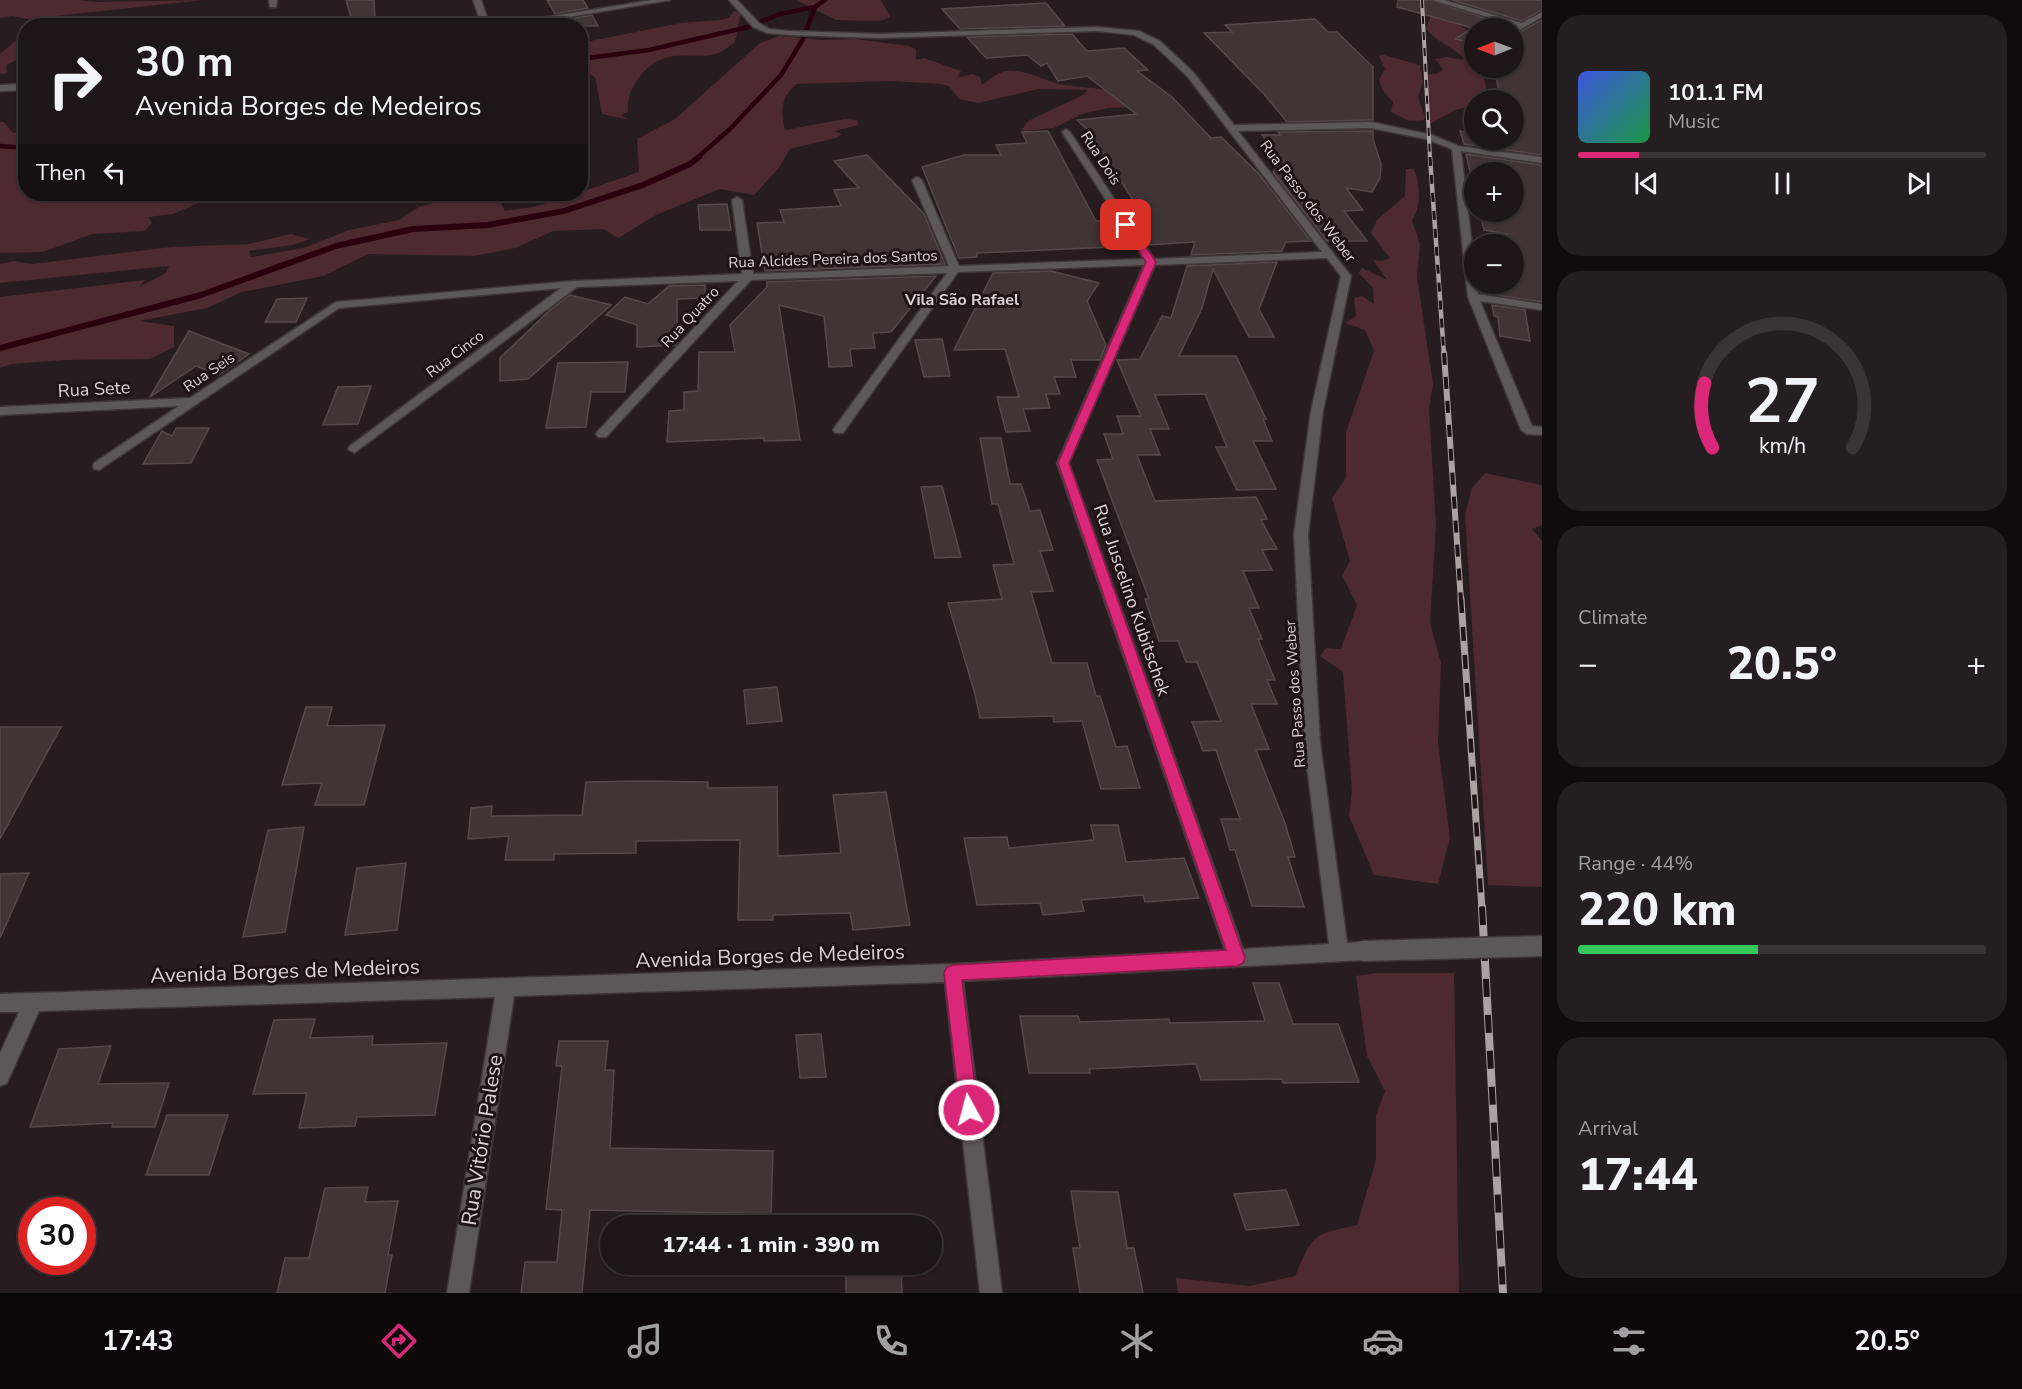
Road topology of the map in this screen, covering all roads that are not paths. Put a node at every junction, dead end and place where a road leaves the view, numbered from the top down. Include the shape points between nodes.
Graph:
1 (477, 0) edge
2 (666, 0) edge
3 (734, 0) edge
4 (1436, 0) edge
5 (1542, 14) edge
6 (483, 18) edge
7 (549, 18) edge
8 (1498, 18) edge
9 (1524, 24) edge
10 (18, 87) edge
11 (0, 88) edge
12 (1232, 128) junction
13 (1066, 132) dead end
14 (1456, 148) junction
15 (1542, 159) edge
16 (917, 180) dead end
17 (737, 200) dead end
18 (1331, 255) junction
19 (1151, 262) junction
20 (955, 269) junction
21 (748, 277) junction
22 (574, 284) junction
23 (1473, 297) junction
24 (336, 305) joint
25 (1542, 307) edge
26 (190, 402) junction
27 (0, 411) edge
28 (839, 430) dead end
29 (1542, 431) edge
30 (602, 434) dead end
31 (354, 449) dead end
32 (99, 466) dead end
33 (1542, 946) edge
34 (1339, 952) junction
35 (1237, 958) junction
36 (953, 973) junction
37 (506, 987) junction
38 (33, 1002) junction
39 (0, 1003) edge
40 (0, 1076) edge
41 (458, 1293) edge
42 (991, 1293) edge

1 - 6 street
2 - 7 street
3 - 12 street, Rua Passo dos Weber via 756,26 789,33 880,36 1097,29 1136,33 1157,43 1178,61
4 - 8 street
5 - 9 street
10 - 11 street
12 - 14 street via 1371,125 1429,137
12 - 18 street, Rua Passo dos Weber
13 - 19 street, Rua Dois
14 - 15 street
14 - 23 street
16 - 20 street
17 - 21 street
18 - 19 street, Rua Alcides Pereira dos Santos
18 - 34 street, Rua Passo dos Weber via 1346,276 1317,411 1301,534 1312,742
19 - 20 street, Rua Alcides Pereira dos Santos
19 - 35 street, Rua Juscelino Kubitschek via 1063,463
20 - 21 street, Rua Alcides Pereira dos Santos
20 - 28 street
21 - 22 street, Rua Alcides Pereira dos Santos
21 - 30 street, Rua Quatro
22 - 24 street, Rua Alcides Pereira dos Santos
22 - 31 street, Rua Cinco
23 - 25 street
23 - 29 street via 1527,430
24 - 26 street, Rua Seis
26 - 27 street, Rua Sete
26 - 32 street, Rua Seis
33 - 34 street, Avenida Borges de Medeiros, bridge
34 - 35 street, Avenida Borges de Medeiros
35 - 36 street, Avenida Borges de Medeiros
36 - 37 street, Avenida Borges de Medeiros
36 - 42 street
37 - 38 street, Avenida Borges de Medeiros
37 - 41 street, Rua Vitório Palese
38 - 39 street, Avenida Borges de Medeiros
38 - 40 street

